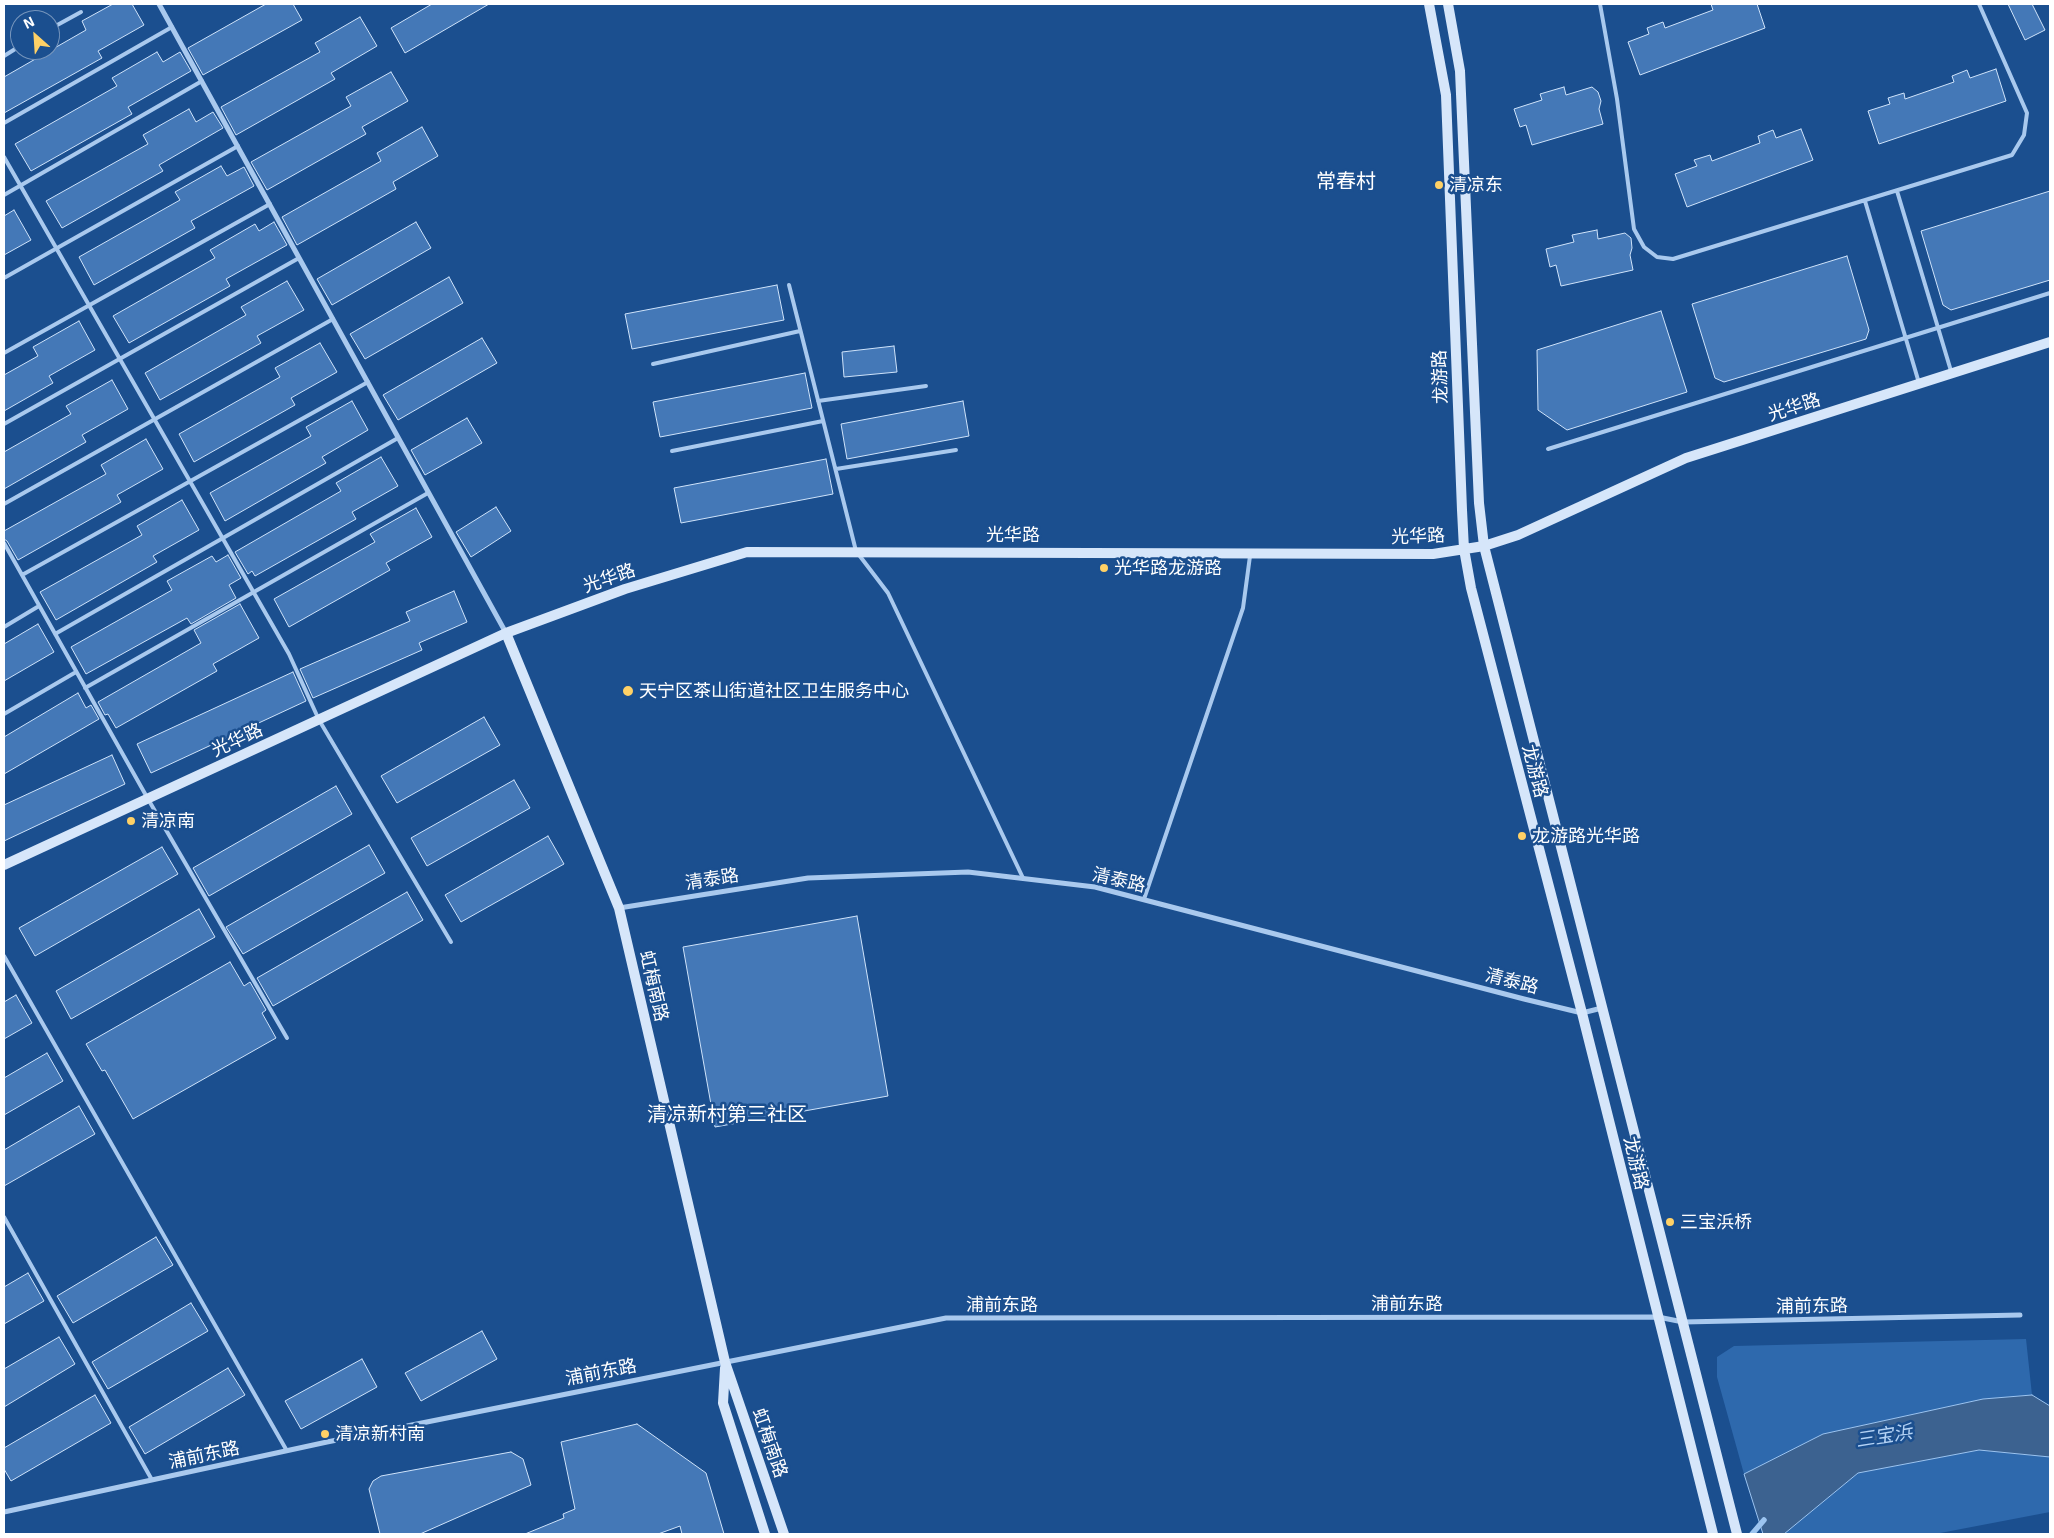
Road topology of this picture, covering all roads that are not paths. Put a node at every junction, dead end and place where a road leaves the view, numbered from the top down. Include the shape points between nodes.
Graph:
1 (159, 4) edge
2 (1429, 4) edge
3 (1448, 4) edge
4 (1600, 4) edge
5 (1978, 4) edge
6 (81, 12) dead end
7 (60, 24) edge
8 (172, 27) junction
9 (202, 81) junction
10 (4, 123) edge
11 (238, 146) junction
12 (4, 157) edge
13 (20, 186) junction
14 (1897, 192) junction
15 (4, 195) edge
16 (1865, 201) junction
17 (270, 204) junction
18 (56, 249) junction
19 (299, 258) junction
20 (4, 278) edge
21 (788, 285) dead end
22 (2050, 293) edge
23 (89, 306) junction
24 (333, 319) junction
25 (1938, 328) junction
26 (800, 331) junction
27 (1906, 338) junction
28 (2050, 342) edge
29 (4, 353) edge
30 (120, 359) junction
31 (652, 364) dead end
32 (1952, 374) junction
33 (368, 382) junction
34 (1919, 384) junction
35 (926, 386) dead end
36 (818, 401) junction
37 (154, 420) junction
38 (823, 420) junction
39 (4, 424) edge
40 (398, 438) junction
41 (956, 450) dead end
42 (1548, 450) dead end
43 (672, 451) dead end
44 (836, 469) junction
45 (190, 481) junction
46 (428, 493) junction
47 (4, 504) edge
48 (223, 538) junction
49 (4, 544) edge
50 (1484, 546) junction
51 (1464, 549) junction
52 (856, 551) junction
53 (1250, 553) junction
54 (22, 575) junction
55 (254, 592) junction
56 (39, 606) junction
57 (4, 626) edge
58 (55, 634) junction
59 (506, 634) junction
60 (76, 672) junction
61 (86, 688) junction
62 (4, 714) edge
63 (319, 720) junction
64 (148, 799) junction
65 (4, 865) edge
66 (1023, 879) junction
67 (1144, 899) junction
68 (619, 908) junction
69 (451, 942) dead end
70 (4, 956) edge
71 (1602, 1008) junction
72 (1582, 1012) junction
73 (287, 1038) dead end
74 (4, 1217) edge
75 (2020, 1315) dead end
76 (1658, 1318) junction
77 (1683, 1322) junction
78 (725, 1362) junction
79 (287, 1451) junction
80 (152, 1480) junction
81 (4, 1512) edge
82 (1713, 1532) edge
83 (765, 1534) edge
84 (784, 1534) edge
85 (1736, 1534) edge

1 - 8 street
2 - 51 main road, 龙游路 via 1446,96
3 - 50 main road, 龙游路 via 1460,71 1479,503
4 - 16 lane via 1617,98 1634,229 1644,247 1658,258 1673,259
5 - 14 lane via 2026,113 2024,135 2012,155
6 - 7 lane
8 - 9 street
8 - 10 lane
9 - 11 street
9 - 13 lane
11 - 17 street
11 - 18 lane
12 - 13 lane
13 - 15 lane
13 - 18 lane
14 - 16 lane
14 - 25 lane
16 - 27 lane
17 - 19 street
17 - 23 lane
18 - 20 lane
18 - 23 lane
19 - 24 street
19 - 30 lane
21 - 26 lane
22 - 25 lane
23 - 29 lane
23 - 30 lane
24 - 33 street
24 - 37 lane
25 - 27 lane
25 - 32 lane
26 - 31 lane
26 - 36 lane
27 - 34 lane
27 - 42 lane
28 - 32 main road, 光华路
30 - 37 lane
30 - 39 lane
32 - 34 main road, 光华路
33 - 40 street
33 - 45 lane
34 - 50 main road, 光华路 via 1686,458 1518,536
35 - 36 lane
36 - 38 lane
37 - 45 lane
37 - 47 lane
38 - 43 lane
38 - 44 lane
40 - 46 street
40 - 48 lane
41 - 44 lane
44 - 52 lane
45 - 48 lane
45 - 54 lane
46 - 55 lane
46 - 59 street
48 - 55 lane
48 - 58 lane
49 - 54 lane
50 - 51 main road, 光华路
50 - 71 main road, 龙游路
51 - 53 main road, 光华路 via 1433,554
51 - 72 main road, 龙游路 via 1471,588
52 - 53 main road, 光华路
52 - 59 main road, 光华路 via 747,552 625,589
52 - 66 lane via 888,593
53 - 67 lane via 1242,608
54 - 56 lane
55 - 61 lane
55 - 63 lane via 289,654
56 - 57 lane
56 - 58 lane
58 - 60 lane
59 - 63 main road, 光华路
59 - 68 main road, 虹梅南路
60 - 61 lane
60 - 62 lane
61 - 64 lane
63 - 64 main road, 光华路
63 - 69 lane
64 - 65 main road, 光华路
64 - 73 lane
66 - 67 street, 清泰路 via 1095,887
66 - 68 street, 清泰路 via 968,872 808,878
67 - 72 street, 清泰路
68 - 78 main road, 虹梅南路
70 - 79 lane
71 - 72 street, 清泰路
71 - 77 main road, 龙游路
72 - 76 main road, 龙游路
74 - 80 lane
75 - 77 street, 浦前东路
76 - 77 street, 浦前东路
76 - 78 street, 浦前东路 via 946,1318
76 - 82 main road, 龙游路
77 - 85 main road, 龙游路
78 - 79 street, 浦前东路
78 - 83 main road, 虹梅南路 via 723,1403
78 - 84 main road, 虹梅南路
79 - 80 street, 浦前东路
80 - 81 street, 浦前东路

